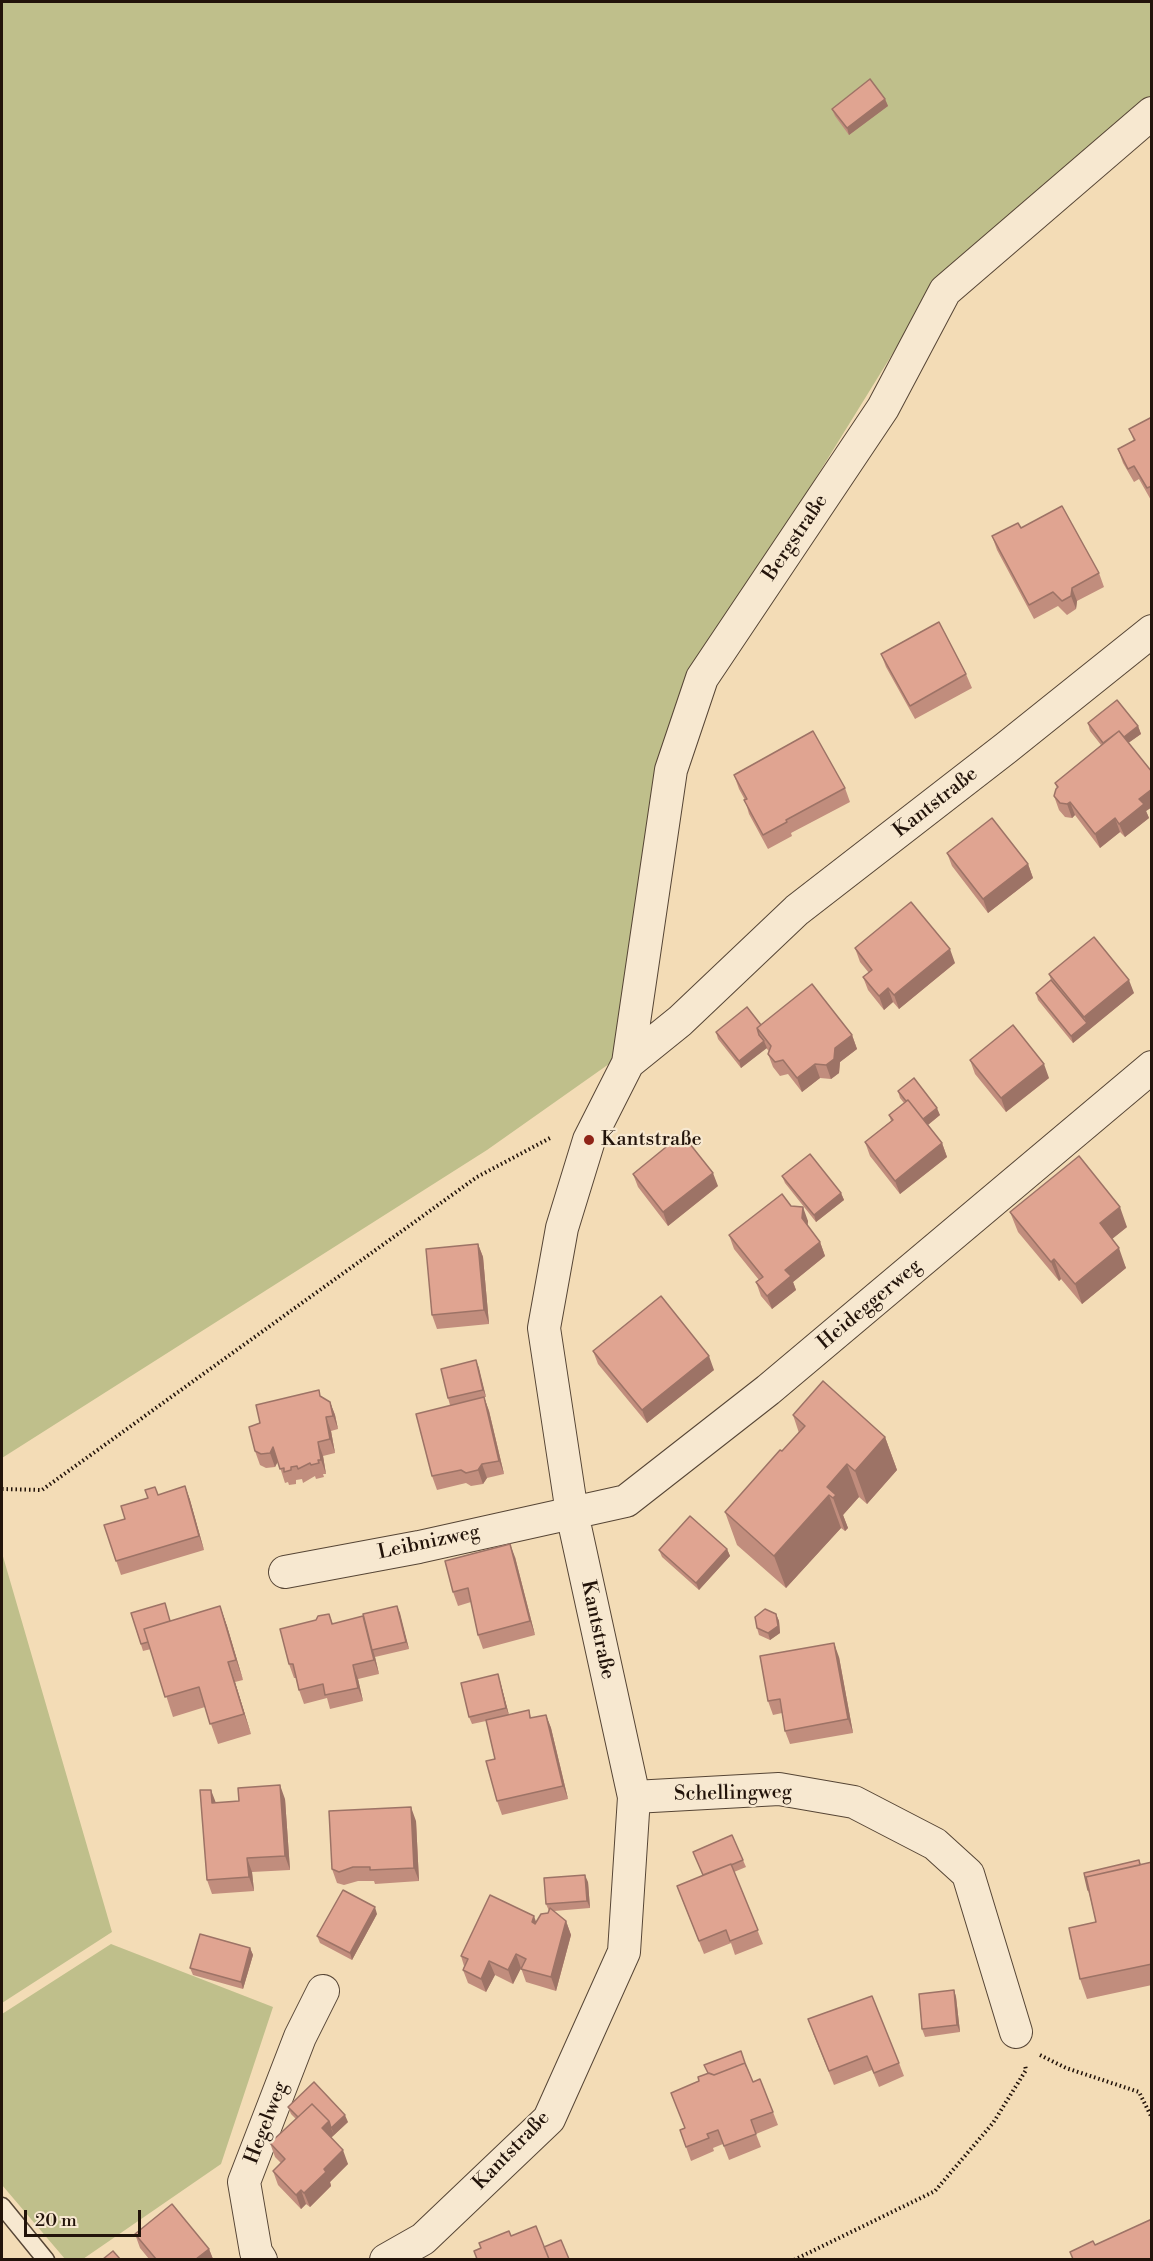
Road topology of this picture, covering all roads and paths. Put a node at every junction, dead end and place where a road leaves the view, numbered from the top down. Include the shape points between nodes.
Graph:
1 (1152, 112) edge
2 (1152, 631) edge
3 (628, 1063) junction
4 (1152, 1067) edge
5 (556, 1135) dead end
6 (2, 1489) edge
7 (572, 1513) junction
8 (285, 1572) dead end
9 (634, 1797) junction
10 (323, 1991) dead end
11 (1016, 2032) joint
12 (1066, 2068) dead end
13 (1152, 2118) edge
14 (2, 2206) edge
15 (46, 2259) edge
16 (261, 2259) edge
17 (386, 2259) edge
18 (794, 2259) edge

1 - 3 street, Bergstraße via 945,291 883,408 702,678 671,770
2 - 3 street, Kantstraße via 797,910 680,1021
3 - 7 street, Kantstraße via 589,1140 562,1228 544,1328
4 - 7 street, Heideggerweg via 768,1390 626,1501
5 - 6 path via 477,1176 42,1490
7 - 8 street, Leibnizweg
7 - 9 street, Kantstraße
9 - 11 street, Schellingweg via 779,1789 854,1802 935,1844 968,1874
9 - 17 street, Kantstraße via 624,1952 549,2119 423,2239
10 - 16 street, Hegelweg via 300,2037 244,2182 256,2252
11 - 18 path via 1026,2070 993,2123 935,2191
12 - 13 path via 1139,2092
14 - 15 lane

